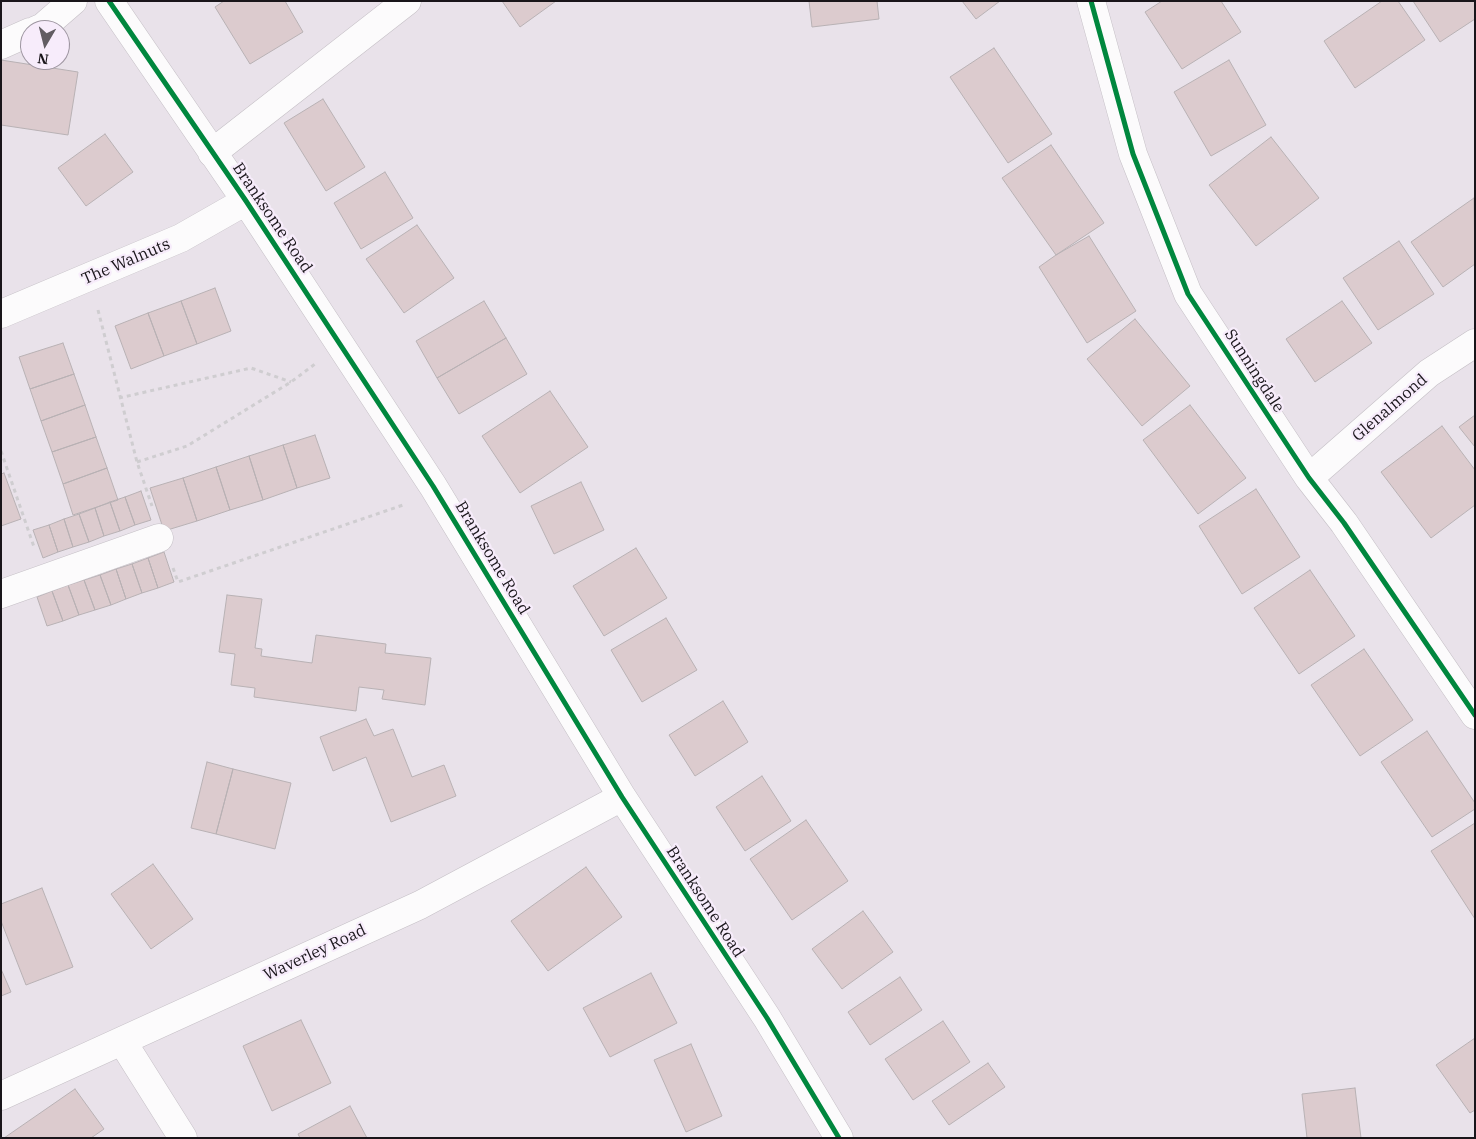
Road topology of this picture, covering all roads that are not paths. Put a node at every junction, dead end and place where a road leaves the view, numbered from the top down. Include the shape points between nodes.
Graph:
1 (73, 1) edge
2 (109, 1) edge
3 (407, 1) edge
4 (1090, 1) edge
5 (51, 20) edge
6 (20, 36) edge
7 (1, 45) edge
8 (212, 153) junction
9 (246, 200) junction
10 (1, 314) edge
11 (1475, 343) edge
12 (1309, 478) junction
13 (159, 538) road end
14 (1, 594) edge
15 (1475, 715) edge
16 (622, 796) junction
17 (122, 1041) junction
18 (1, 1096) edge
19 (183, 1138) edge
20 (839, 1138) edge

1 - 5 street
2 - 8 street, Branksome Road
3 - 8 street, Branksome Road
4 - 12 street, Sunningdale via 1133,154 1188,294
6 - 7 street
8 - 9 street, Branksome Road
9 - 10 street, The Walnuts via 181,238
9 - 16 street, Branksome Road via 434,486
11 - 12 street, Glenalmond via 1429,373
12 - 15 street, Sunningdale via 1344,523
13 - 14 street
16 - 17 street, Waverley Road via 420,905
16 - 20 street, Branksome Road via 767,1018
17 - 18 street, Waverley Road
17 - 19 street

